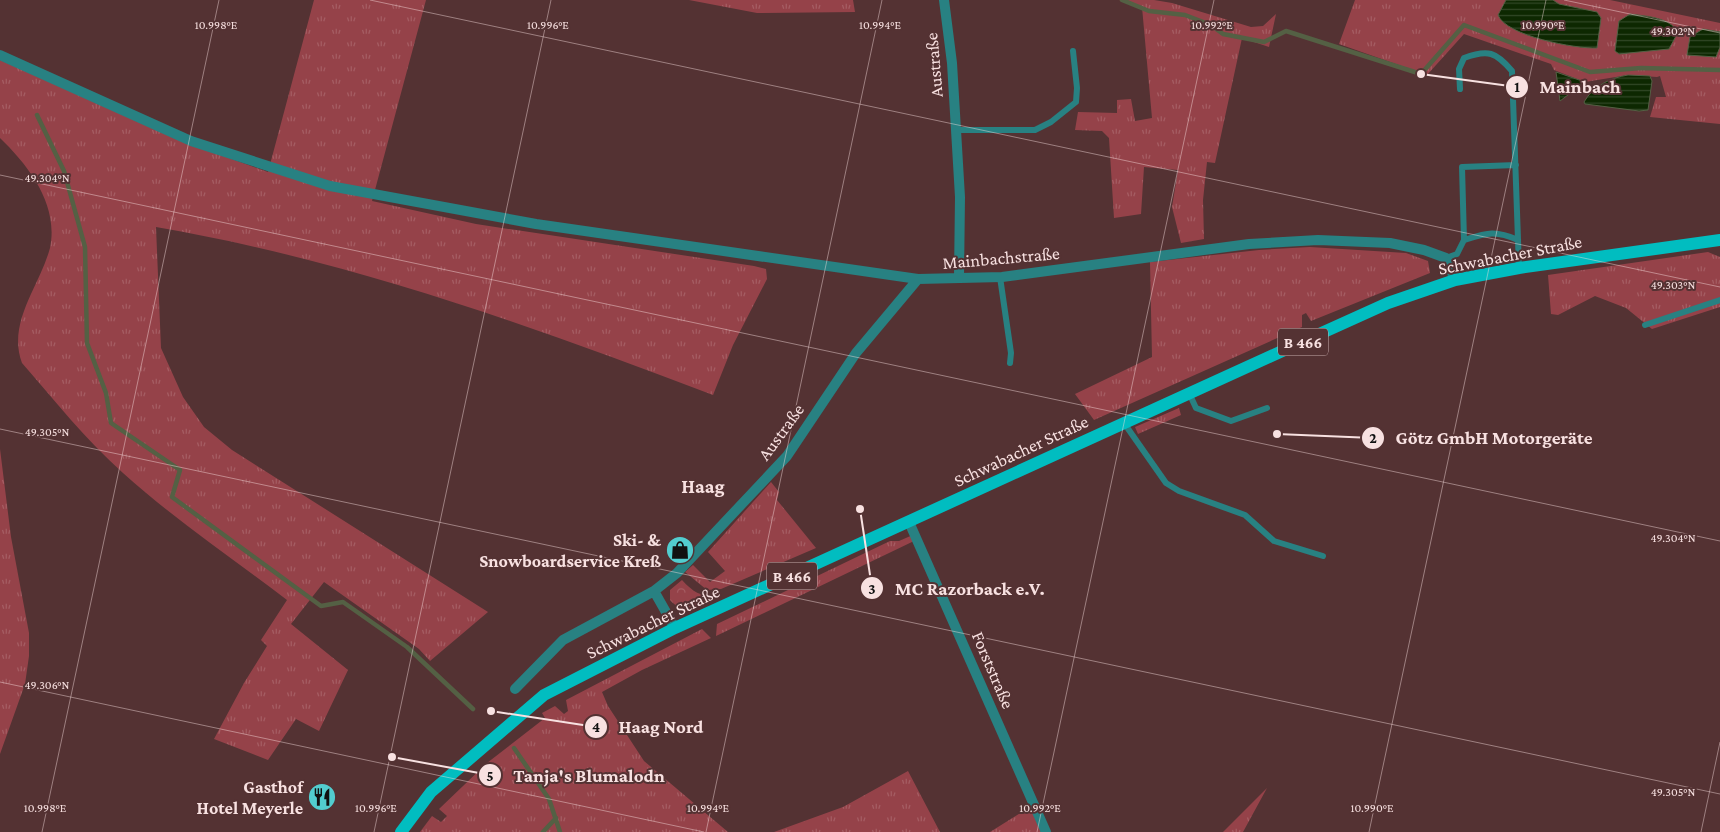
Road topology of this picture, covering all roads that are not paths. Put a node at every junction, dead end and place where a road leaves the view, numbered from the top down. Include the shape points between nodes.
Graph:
1 (944, 0) edge
2 (1073, 51) dead end
3 (0, 55) edge
4 (1460, 89) dead end
5 (956, 130) junction
6 (1516, 165) junction
7 (1464, 240) junction
8 (1518, 240) junction
9 (1720, 240) edge
10 (1446, 258) junction
11 (1519, 268) junction
12 (959, 277) junction
13 (1000, 277) junction
14 (918, 279) junction
15 (1455, 280) junction
16 (1720, 300) edge
17 (1645, 325) dead end
18 (1010, 363) dead end
19 (1189, 393) junction
20 (1267, 408) dead end
21 (1124, 423) junction
22 (909, 522) junction
23 (1323, 556) dead end
24 (654, 591) junction
25 (675, 628) junction
26 (516, 689) dead end
27 (401, 832) edge
28 (1046, 832) edge

1 - 5 street, Austraße
2 - 5 lane via 1076,102 1051,122 1036,130
3 - 14 street, Mainbachstraße via 191,141 330,186 536,224
4 - 6 lane via 1459,69 1464,58 1480,52 1500,58 1512,71
5 - 12 street, Austraße via 960,197
6 - 7 lane via 1462,167
6 - 8 lane
7 - 8 lane via 1502,233
7 - 10 lane via 1457,254
8 - 11 lane
9 - 11 main road, Schwabacher Straße / B 466
10 - 13 street, Mainbachstraße via 1390,243 1318,240 1249,244
10 - 15 street
11 - 15 main road, Schwabacher Straße / B 466
12 - 13 street, Mainbachstraße
12 - 14 street, Mainbachstraße
13 - 18 lane
14 - 24 street, Austraße via 856,353 787,456 677,573
15 - 19 main road, Schwabacher Straße / B 466 via 1388,303
16 - 17 lane
19 - 20 lane via 1196,408 1231,421
19 - 21 main road, Schwabacher Straße / B 466
21 - 22 main road, Schwabacher Straße / B 466
21 - 23 lane via 1166,483 1179,491 1246,515 1274,541
22 - 25 main road, Schwabacher Straße / B 466
22 - 28 street, Forststraße
24 - 25 street
24 - 26 street, Austraße via 564,640
25 - 27 main road, Schwabacher Straße / B 466 via 544,696 431,792

